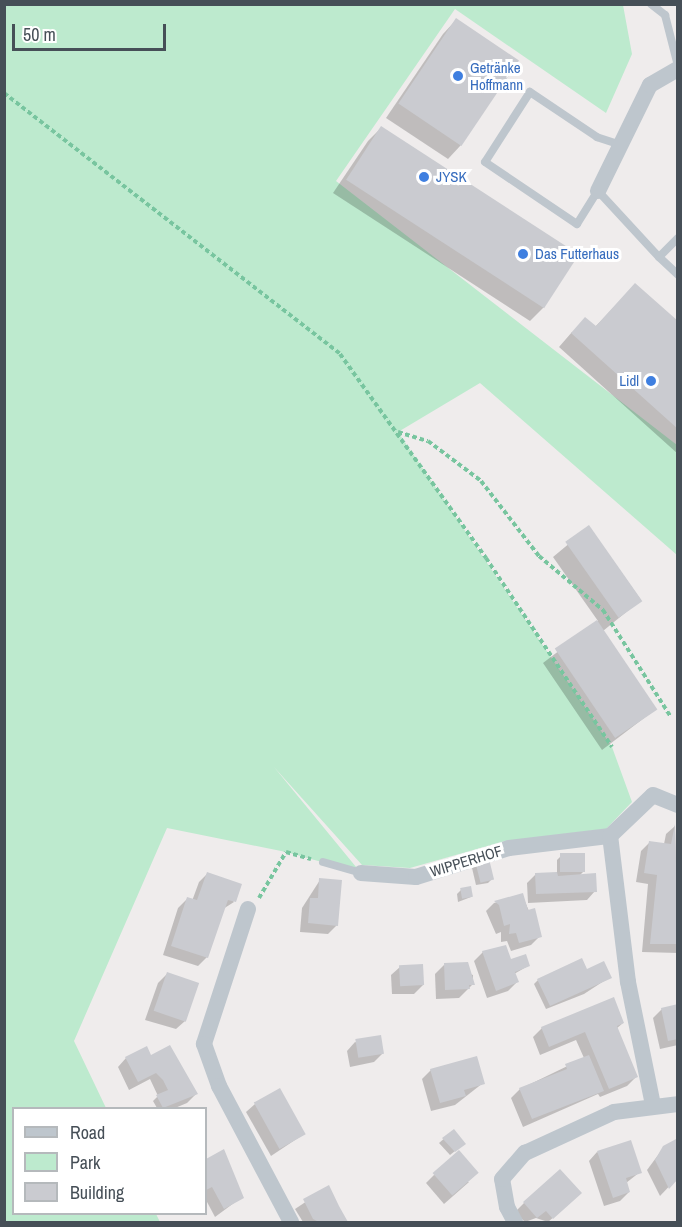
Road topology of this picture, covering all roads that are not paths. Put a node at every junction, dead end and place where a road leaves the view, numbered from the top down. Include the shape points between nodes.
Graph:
1 (651, 4) edge
2 (678, 67) edge
3 (621, 145) junction
4 (598, 190) junction
5 (678, 238) edge
6 (659, 256) junction
7 (678, 275) edge
8 (678, 805) edge
9 (610, 836) junction
10 (323, 862) road end
11 (361, 873) joint
12 (248, 909) road end
13 (678, 1104) edge
14 (653, 1105) junction
15 (291, 1222) edge
16 (515, 1222) edge

1 - 2 lane via 665,15
2 - 3 street via 650,84
3 - 4 street
3 - 4 lane via 597,137 530,92 485,162 577,224
4 - 6 lane
5 - 6 lane
6 - 7 lane
8 - 9 street via 653,795
9 - 11 street, WIPPERHOF via 509,848 416,877
9 - 14 street via 628,982
10 - 11 lane, WIPPERHOF
12 - 15 street via 204,1044 219,1086
13 - 14 street
14 - 16 street via 614,1112 525,1153 502,1179 507,1207

